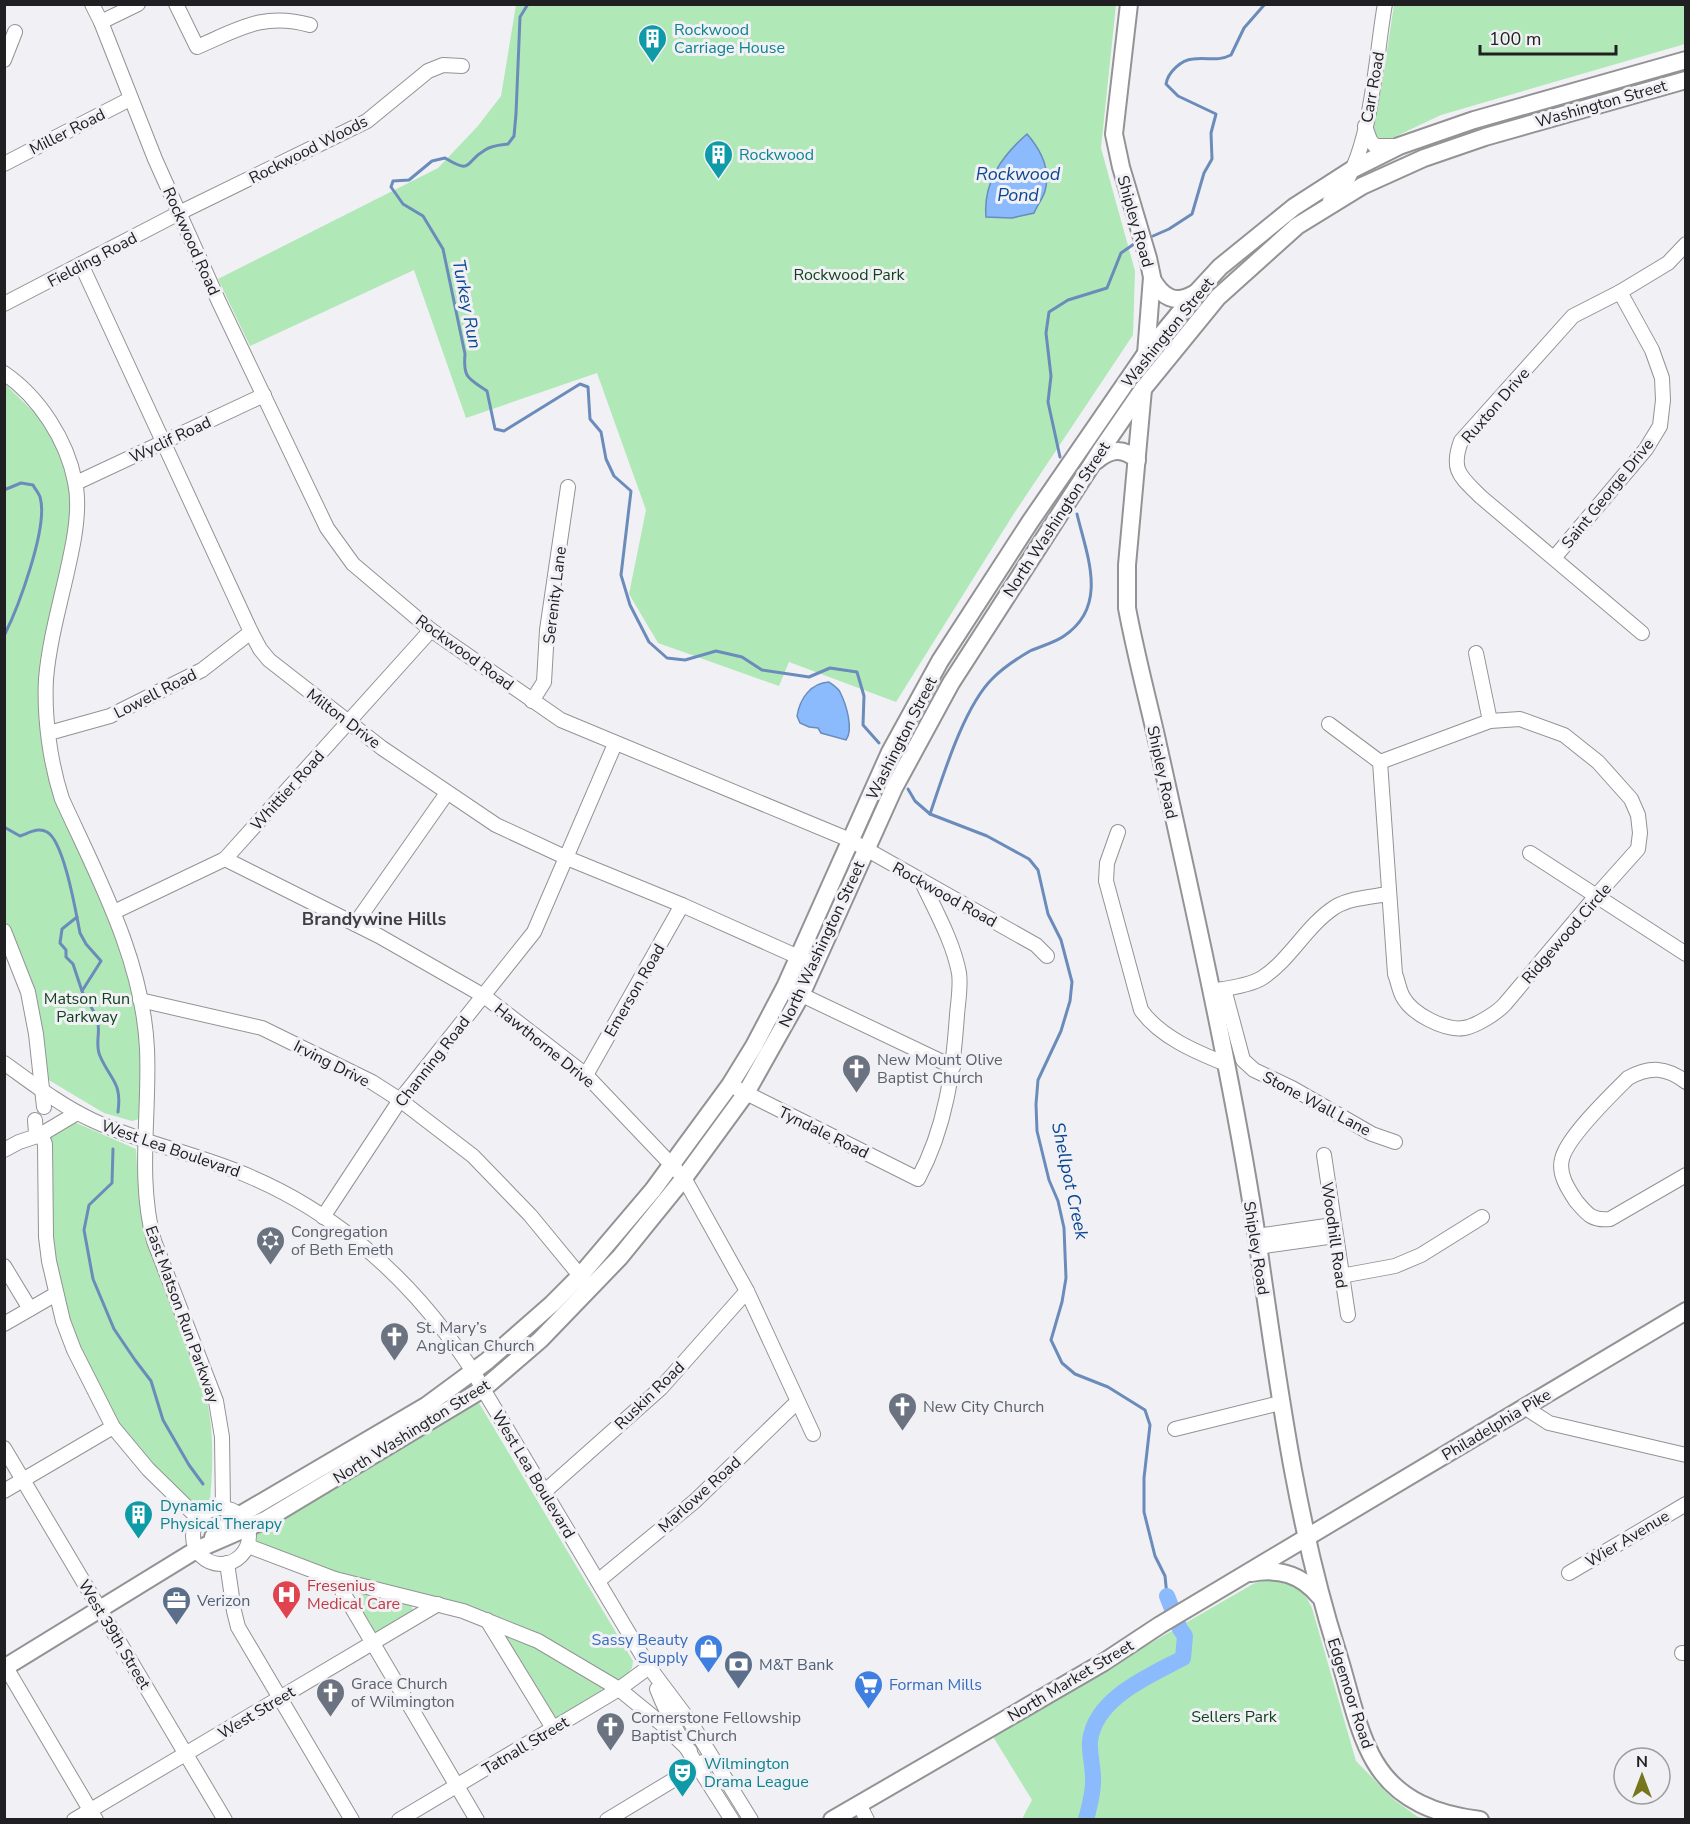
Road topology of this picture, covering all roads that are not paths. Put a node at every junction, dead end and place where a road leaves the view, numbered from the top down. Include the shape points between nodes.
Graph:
1 (92, 4) edge
2 (138, 4) edge
3 (176, 4) edge
4 (1129, 4) edge
5 (1385, 4) edge
6 (101, 22) junction
7 (310, 25) dead end
8 (15, 32) dead end
9 (4, 60) edge
10 (1686, 60) edge
11 (462, 66) dead end
12 (1686, 80) edge
13 (130, 99) junction
14 (1365, 126) junction
15 (1399, 146) junction
16 (1358, 161) junction
17 (4, 164) edge
18 (1397, 170) junction
19 (179, 213) junction
20 (1297, 226) junction
21 (1686, 244) edge
22 (81, 264) junction
23 (1152, 279) junction
24 (1196, 292) junction
25 (1620, 292) junction
26 (4, 304) edge
27 (1147, 352) junction
28 (4, 373) edge
29 (1143, 389) junction
30 (264, 395) junction
31 (164, 442) junction
32 (1137, 460) junction
33 (1086, 473) junction
34 (76, 483) junction
35 (568, 488) dead end
36 (1554, 558) junction
37 (431, 630) junction
38 (251, 632) junction
39 (1642, 633) dead end
40 (1476, 653) dead end
41 (532, 700) junction
42 (349, 721) junction
43 (1490, 721) junction
44 (1329, 724) dead end
45 (49, 733) junction
46 (615, 744) junction
47 (1380, 762) junction
48 (447, 793) junction
49 (1118, 832) dead end
50 (850, 840) junction
51 (866, 850) junction
52 (1530, 853) dead end
53 (567, 858) junction
54 (225, 859) junction
55 (921, 880) junction
56 (1388, 894) junction
57 (1596, 896) junction
58 (682, 905) junction
59 (114, 912) junction
60 (355, 924) junction
61 (4, 931) edge
62 (1686, 954) edge
63 (1047, 956) dead end
64 (798, 957) junction
65 (814, 964) junction
66 (784, 987) junction
67 (1218, 990) junction
68 (801, 995) junction
69 (484, 996) junction
70 (140, 1000) junction
71 (1234, 1062) junction
72 (4, 1063) edge
73 (953, 1067) junction
74 (586, 1075) junction
75 (1686, 1082) edge
76 (730, 1085) junction
77 (746, 1093) junction
78 (45, 1097) junction
79 (400, 1100) junction
80 (77, 1113) junction
81 (35, 1120) junction
82 (40, 1135) junction
83 (147, 1141) junction
84 (19, 1142) junction
85 (1395, 1142) dead end
86 (4, 1150) edge
87 (1324, 1155) dead end
88 (671, 1166) junction
89 (1686, 1175) edge
90 (684, 1178) junction
91 (323, 1216) junction
92 (1482, 1217) dead end
93 (1334, 1230) junction
94 (1257, 1242) junction
95 (4, 1266) edge
96 (1341, 1276) junction
97 (585, 1283) junction
98 (747, 1291) junction
99 (56, 1294) junction
100 (30, 1309) junction
101 (1686, 1311) edge
102 (1348, 1315) dead end
103 (4, 1324) edge
104 (473, 1370) junction
105 (483, 1389) junction
106 (797, 1402) junction
107 (1280, 1403) junction
108 (1524, 1407) junction
109 (113, 1426) junction
110 (1175, 1430) dead end
111 (813, 1434) dead end
112 (4, 1448) edge
113 (1686, 1455) edge
114 (23, 1480) junction
115 (4, 1491) edge
116 (544, 1492) junction
117 (1686, 1504) edge
118 (222, 1507) junction
119 (198, 1518) junction
120 (244, 1522) junction
121 (1306, 1537) junction
122 (248, 1546) junction
123 (196, 1550) junction
124 (227, 1563) junction
125 (1569, 1573) dead end
126 (1245, 1574) junction
127 (335, 1579) junction
128 (598, 1581) junction
129 (1320, 1596) junction
130 (438, 1604) junction
131 (100, 1610) junction
132 (487, 1620) junction
133 (372, 1643) junction
134 (5, 1666) edge
135 (649, 1667) junction
136 (619, 1689) junction
137 (279, 1698) junction
138 (554, 1728) junction
139 (690, 1751) junction
140 (186, 1753) junction
141 (712, 1756) junction
142 (698, 1766) junction
143 (457, 1785) junction
144 (859, 1804) junction
145 (94, 1814) edge
146 (74, 1820) edge
147 (225, 1820) edge
148 (352, 1820) edge
149 (399, 1820) edge
150 (477, 1820) edge
151 (608, 1820) edge
152 (732, 1820) edge
153 (751, 1820) edge
154 (832, 1820) edge
155 (867, 1820) edge
156 (1480, 1820) edge

1 - 6 street, Rockwood Road
2 - 6 street
3 - 7 street via 197,47 262,21
4 - 23 main road, Shipley Road via 1114,134
5 - 14 street, Carr Road
6 - 13 street, Rockwood Road
8 - 9 street
10 - 15 main road, Washington Street via 1474,120
11 - 19 street, Rockwood Woods via 443,65 428,71 367,121
12 - 18 main road, Washington Street via 1485,137
13 - 17 street, Miller Road
13 - 19 street, Rockwood Road
14 - 15 street via 1375,146
14 - 16 street, Carr Road
15 - 16 main road, Washington Street
16 - 18 street via 1384,172
16 - 20 street, Carr Road via 1335,196
16 - 24 main road, Washington Street via 1229,259
18 - 20 main road, Washington Street via 1362,186
19 - 22 street, Fielding Road
19 - 30 street, Rockwood Road
20 - 29 main road, Washington Street via 1218,297
21 - 25 street, Ruxton Drive via 1668,264
22 - 26 street, Fielding Road
22 - 31 street, Milton Drive
23 - 24 main road via 1171,299 1182,300
23 - 27 main road, Shipley Road
24 - 27 main road, Washington Street
25 - 36 street, Saint George Drive via 1652,350 1662,378 1660,426 1646,449
25 - 36 street, Ruxton Drive via 1573,316 1461,441 1455,457 1460,475 1481,497
27 - 29 main road, Shipley Road
27 - 50 main road, Washington Street via 940,661 890,752
28 - 34 street, East Matson Run Parkway via 17,382 54,427
29 - 32 main road, Shipley Road
29 - 33 main road, North Washington Street
30 - 31 street, Wyclif Road
30 - 37 street, Rockwood Road via 327,528 343,552
31 - 34 street, Wyclif Road
31 - 38 street, Milton Drive
32 - 33 main road via 1127,452 1112,451
32 - 67 main road, Shipley Road via 1127,608
33 - 51 main road, North Washington Street via 951,683
34 - 45 street, East Matson Run Parkway via 77,519 47,675
35 - 41 street, Serenity Lane via 547,630 544,682
36 - 39 street, Ruxton Drive
37 - 41 street, Rockwood Road
37 - 42 street, Whittier Road
38 - 42 street, Milton Drive via 269,660
38 - 45 street, Lowell Road via 202,670 121,711
40 - 43 street
41 - 46 street, Rockwood Road via 561,720
42 - 48 street, Milton Drive
42 - 54 street, Whittier Road
43 - 47 street, Ridgewood Circle
43 - 57 street, Ridgewood Circle via 1520,719 1564,735 1598,762 1631,799 1638,814 1638,849
44 - 47 street
45 - 59 street, East Matson Run Parkway via 62,799
46 - 50 street, Rockwood Road
46 - 53 street, Channing Road
47 - 56 street, Ridgewood Circle
48 - 53 street, Milton Drive via 514,835
48 - 60 street
49 - 71 street via 1107,863 1106,881 1141,1010 1150,1023 1199,1053
50 - 51 street, Rockwood Road
50 - 64 main road, North Washington Street
51 - 55 street, Rockwood Road
51 - 65 main road, North Washington Street
52 - 57 street
53 - 58 street, Milton Drive
53 - 69 street, Channing Road via 534,932
54 - 59 street, Whittier Road
54 - 60 street, Hawthorne Drive
55 - 63 street, Rockwood Road via 1036,945
55 - 73 street via 960,975
56 - 57 street, Ridgewood Circle via 1395,974 1403,997 1425,1018 1464,1028 1505,1004
56 - 67 street via 1335,907 1260,980
57 - 62 street
58 - 64 street, Milton Drive
58 - 74 street, Emerson Road
59 - 70 street, East Matson Run Parkway
60 - 69 street, Hawthorne Drive
61 - 78 street via 28,992
64 - 65 street, Milton Drive
64 - 66 main road, North Washington Street
65 - 68 main road, North Washington Street
66 - 68 street
66 - 76 main road, North Washington Street
67 - 71 main road, Shipley Road
68 - 73 street
68 - 77 main road, North Washington Street
69 - 74 street, Hawthorne Drive
69 - 79 street, Channing Road
70 - 79 street, Irving Drive via 262,1028 372,1082
70 - 83 street, East Matson Run Parkway via 147,1049
71 - 85 street, Stone Wall Lane via 1292,1088 1372,1134
71 - 94 main road, Shipley Road
72 - 78 street, West Lea Boulevard
73 - 77 street, Tyndale Road via 941,1124 918,1179
74 - 88 street, Hawthorne Drive
75 - 89 street via 1656,1069 1628,1078 1567,1146 1561,1161 1569,1192 1589,1217 1600,1220 1610,1219
76 - 77 street, Tyndale Road
76 - 88 main road, North Washington Street
77 - 90 main road, North Washington Street
78 - 80 street, West Lea Boulevard
78 - 81 street
79 - 91 street, Channing Road
79 - 97 street, Irving Drive via 473,1156 530,1215
80 - 82 street
80 - 83 street, West Lea Boulevard
81 - 82 street via 36,1133
81 - 84 street
82 - 84 street
82 - 99 street via 45,1144 47,1249
83 - 91 street, West Lea Boulevard via 245,1174
83 - 118 street, East Matson Run Parkway via 151,1230 216,1401 222,1437
84 - 86 street
87 - 93 street, Woodhill Road
88 - 90 street, Hawthorne Drive
88 - 97 main road, North Washington Street
90 - 97 main road, North Washington Street via 620,1257
90 - 98 street, Hawthorne Drive
91 - 104 street, West Lea Boulevard via 378,1258 403,1283
92 - 96 street via 1395,1266
93 - 94 street
93 - 96 street, Woodhill Road
94 - 107 main road, Shipley Road
95 - 100 street
96 - 102 street, Woodhill Road
97 - 104 main road, North Washington Street via 552,1304
97 - 105 main road, North Washington Street via 540,1340
98 - 106 street, Hawthorne Drive
98 - 116 street, Ruskin Road via 661,1388
99 - 100 street
99 - 109 street via 74,1350
100 - 103 street
101 - 108 main road, Philadelphia Pike
104 - 105 street, West Lea Boulevard
104 - 120 main road, North Washington Street via 426,1406
105 - 116 street, West Lea Boulevard
105 - 120 main road, North Washington Street via 275,1514
106 - 111 street, Hawthorne Drive
106 - 128 street, Marlowe Road via 695,1501
107 - 110 street
107 - 121 main road, Shipley Road
108 - 113 street via 1549,1423
108 - 121 main road, Philadelphia Pike
109 - 114 street
109 - 119 street via 148,1469
112 - 114 street, West 39th Street
114 - 115 street
114 - 131 street, West 39th Street
116 - 128 street, West Lea Boulevard
117 - 125 street, Wier Avenue
118 - 119 street
118 - 120 street via 232,1509
119 - 123 street via 192,1534
120 - 122 street
120 - 123 main road, North Washington Street
121 - 126 main road, North Market Street
121 - 129 main road, Edgemoor Road
122 - 124 street via 240,1557
122 - 127 street
123 - 124 street via 210,1562
123 - 131 main road, North Washington Street
124 - 137 street via 238,1628
126 - 129 main road via 1292,1574
126 - 144 main road, North Market Street via 1104,1662
127 - 130 street
127 - 133 street
128 - 135 street, West Lea Boulevard
129 - 156 main road, Edgemoor Road via 1362,1733 1381,1771 1400,1791 1424,1807
130 - 132 street
130 - 133 street, West Street
131 - 134 main road, North Washington Street
131 - 140 street, West 39th Street
132 - 136 street via 538,1641
132 - 138 street
133 - 137 street, West Street
133 - 143 street
134 - 145 street
135 - 136 street, Tatnall Street
135 - 139 street, West Lea Boulevard via 663,1704
135 - 141 street, West Lea Boulevard
136 - 138 street, Tatnall Street
136 - 139 street
137 - 140 street, West Street
137 - 148 street
138 - 143 street, Tatnall Street
139 - 142 street, West Lea Boulevard
140 - 145 street, West Street
140 - 147 street, West 39th Street
141 - 142 street
141 - 153 street, West Lea Boulevard
142 - 151 street
142 - 152 street, West Lea Boulevard
143 - 149 street, Tatnall Street
143 - 150 street
144 - 154 main road, North Market Street
144 - 155 street
145 - 146 street, West Street

